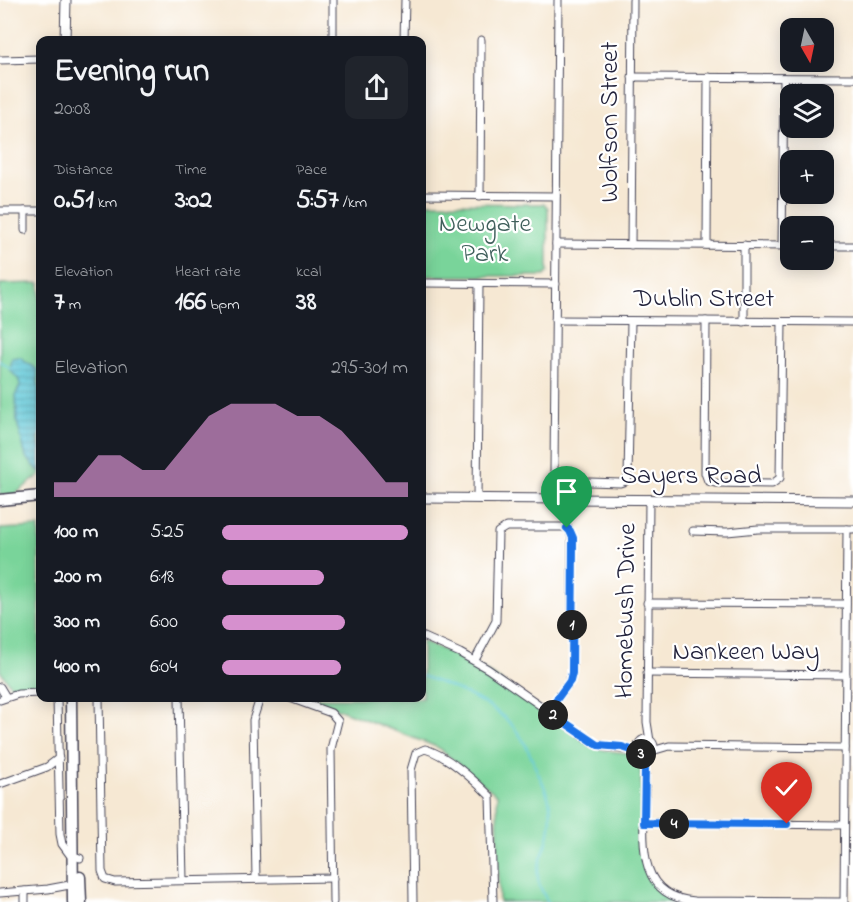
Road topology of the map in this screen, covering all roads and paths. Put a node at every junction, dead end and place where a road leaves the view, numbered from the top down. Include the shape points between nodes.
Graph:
1 (74, 0) edge
2 (333, 0) edge
3 (405, 0) edge
4 (558, 0) edge
5 (633, 0) edge
6 (66, 4) edge
7 (65, 36) edge
8 (333, 36) edge
9 (404, 36) edge
10 (481, 40) dead end
11 (0, 60) edge
12 (36, 60) edge
13 (633, 77) junction
14 (708, 77) junction
15 (784, 78) junction
16 (853, 78) edge
17 (426, 195) edge
18 (480, 196) junction
19 (556, 196) junction
20 (0, 211) edge
21 (25, 211) junction
22 (36, 211) edge
23 (782, 216) edge
24 (25, 230) dead end
25 (556, 244) junction
26 (631, 245) junction
27 (707, 245) junction
28 (744, 245) junction
29 (780, 246) edge
30 (834, 246) edge
31 (853, 246) edge
32 (426, 283) edge
33 (479, 284) junction
34 (556, 284) junction
35 (555, 320) junction
36 (631, 321) junction
37 (706, 321) junction
38 (744, 322) junction
39 (782, 322) junction
40 (853, 322) edge
41 (36, 497) edge
42 (426, 498) edge
43 (477, 498) junction
44 (649, 499) junction
45 (0, 500) edge
46 (13, 500) junction
47 (853, 501) edge
48 (36, 503) edge
49 (850, 529) edge
50 (693, 531) dead end
51 (647, 603) junction
52 (846, 604) junction
53 (426, 638) edge
54 (475, 660) junction
55 (647, 674) junction
56 (846, 675) junction
57 (0, 687) edge
58 (36, 693) edge
59 (3, 699) edge
60 (56, 702) edge
61 (71, 702) edge
62 (99, 702) edge
63 (179, 702) edge
64 (259, 702) edge
65 (301, 702) edge
66 (548, 711) junction
67 (647, 723) junction
68 (651, 741) junction
69 (640, 742) junction
70 (669, 746) junction
71 (622, 747) junction
72 (845, 748) junction
73 (651, 752) junction
74 (640, 753) junction
75 (58, 758) junction
76 (47, 767) junction
77 (845, 768) junction
78 (853, 768) edge
79 (645, 769) junction
80 (59, 771) junction
81 (0, 784) edge
82 (644, 823) junction
83 (844, 825) junction
84 (76, 857) junction
85 (333, 878) junction
86 (256, 879) junction
87 (183, 880) junction
88 (76, 890) edge
89 (25, 891) junction
90 (0, 893) edge
91 (25, 902) edge
92 (81, 902) edge
93 (333, 902) edge
94 (413, 902) edge
95 (493, 902) edge
96 (842, 902) edge

1 - 6 street
2 - 8 street
3 - 9 street
4 - 19 street
5 - 13 street, Wolfson Street
6 - 7 street
10 - 18 street
11 - 12 street
13 - 14 street
13 - 26 street, Wolfson Street
14 - 15 street
14 - 27 street
15 - 16 street
15 - 23 street
17 - 18 street
18 - 19 street
19 - 25 street
20 - 21 street
21 - 22 street
21 - 24 street
25 - 26 street
25 - 34 street
26 - 27 street
27 - 28 street
28 - 29 street
28 - 38 street
30 - 31 street
32 - 33 street
33 - 34 street
33 - 43 street
34 - 35 street
35 - 36 street, Dublin Street
35 - 36 street via 556,479 620,483 628,478
36 - 37 street, Dublin Street
37 - 38 street, Dublin Street
37 - 39 street via 706,479 712,483 760,484 775,483 781,476
38 - 39 street, Dublin Street
39 - 40 street, Dublin Street
41 - 46 main road
42 - 43 street, Sayers Road
43 - 44 street, Sayers Road
44 - 47 street, Sayers Road
44 - 51 street, Homebush Drive
45 - 46 main road
46 - 48 main road
49 - 50 street
49 - 52 street
51 - 52 street
51 - 55 street, Homebush Drive
52 - 56 street
53 - 54 street
54 - 66 street
54 - 66 street via 496,621 498,532 506,527 569,529 573,538 572,673
55 - 56 street, Nankeen Way
55 - 67 street, Homebush Drive
56 - 72 street
57 - 59 street
58 - 59 street
60 - 75 street
61 - 84 main road
62 - 87 street via 102,874 115,882
63 - 87 street
64 - 86 street via 253,720
65 - 85 street via 331,713 338,721 331,749
66 - 71 street via 594,743
67 - 68 street, Homebush Drive
67 - 69 street, Homebush Drive
68 - 69 street
68 - 70 street
68 - 73 street
69 - 71 street
69 - 74 street
70 - 72 street
70 - 73 street
71 - 74 street
72 - 77 street
73 - 74 street
73 - 79 street
74 - 79 street
75 - 76 street
75 - 80 street
76 - 80 street
76 - 81 street
77 - 78 street
77 - 83 street
79 - 82 street
80 - 84 street via 60,838 66,850
82 - 83 street
82 - 96 street via 647,867 654,881 672,896 695,901
83 - 96 street
84 - 88 main road
85 - 86 street
85 - 93 street
86 - 87 street
88 - 89 street
88 - 92 main road
89 - 90 street
89 - 91 street
94 - 95 street via 411,770 416,753 425,749 440,755 490,796

